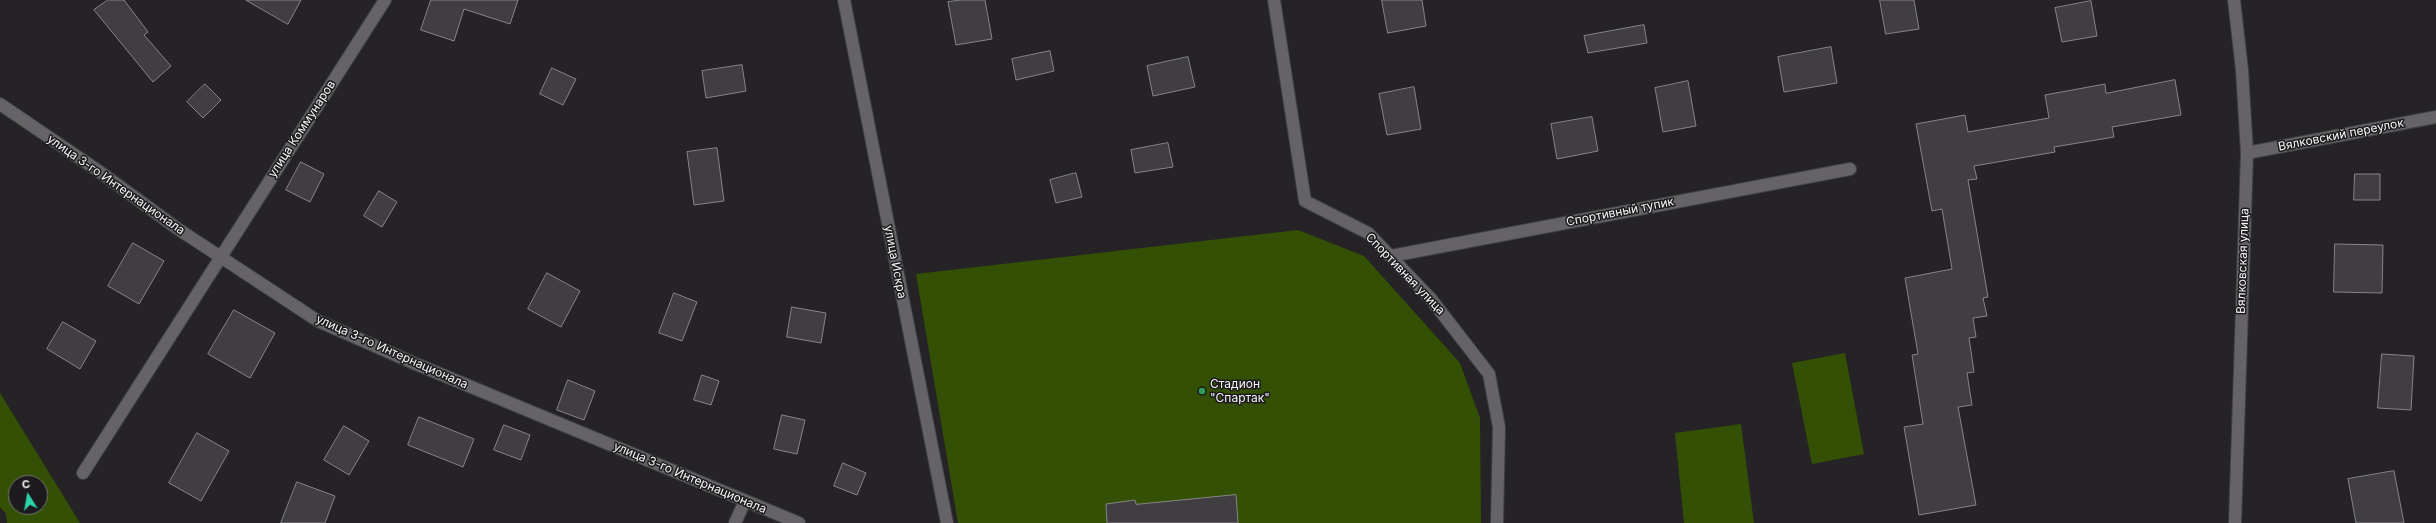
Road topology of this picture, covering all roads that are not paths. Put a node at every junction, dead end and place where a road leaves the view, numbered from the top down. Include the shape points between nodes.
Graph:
1 (385, 0) edge
2 (844, 0) edge
3 (1274, 0) edge
4 (2234, 0) edge
5 (0, 104) edge
6 (2436, 117) edge
7 (2247, 153) junction
8 (1850, 169) dead end
9 (1390, 256) junction
10 (219, 257) junction
11 (83, 473) dead end
12 (745, 501) junction
13 (736, 523) edge
14 (798, 523) edge
15 (947, 523) edge
16 (1497, 523) edge
17 (2235, 523) edge

1 - 10 street, улица Коммунаров
2 - 15 street, улица Искра
3 - 9 street, Спортивная улица via 1305,201 1368,233
4 - 7 street, Вялковская улица via 2242,70
5 - 10 street, улица 3-го Интернационала
6 - 7 street, Вялковский переулок
7 - 17 street, Вялковская улица
8 - 9 street, Спортивный тупик
9 - 16 street, Спортивная улица via 1431,299 1489,374 1499,427
10 - 11 street, улица Коммунаров
10 - 12 street, улица 3-го Интернационала via 318,321
12 - 13 street
12 - 14 street, улица 3-го Интернационала

